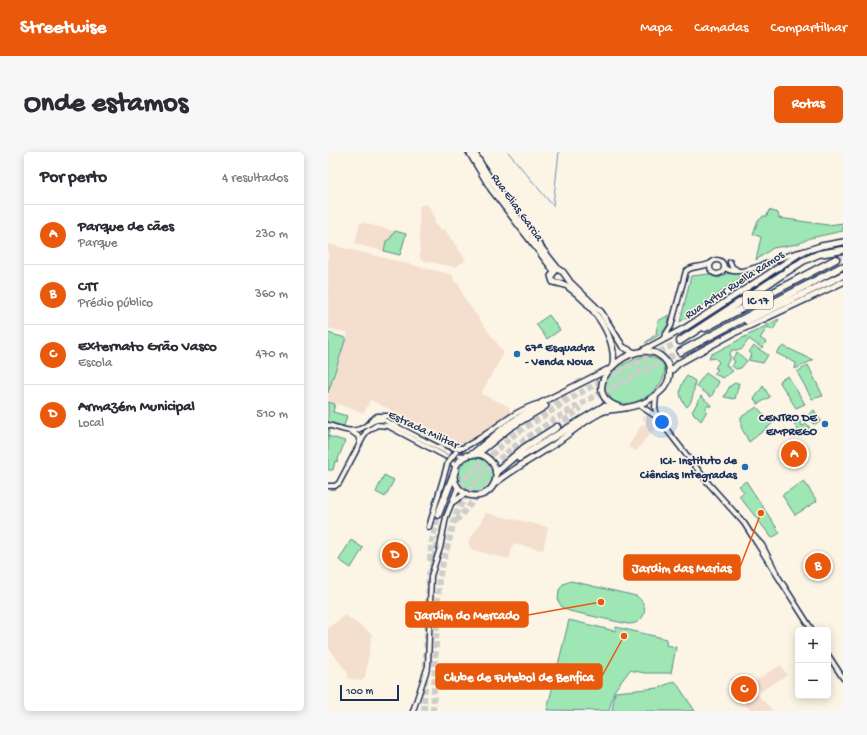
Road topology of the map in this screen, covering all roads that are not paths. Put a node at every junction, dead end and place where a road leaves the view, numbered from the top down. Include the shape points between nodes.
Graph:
1 (469, 152) edge
2 (474, 152) edge
3 (843, 242) edge
4 (843, 250) edge
5 (802, 252) junction
6 (836, 259) tunnel mouth
7 (730, 262) dead end
8 (711, 264) junction
9 (841, 267) dead end
10 (689, 268) junction
11 (725, 268) junction
12 (737, 270) junction
13 (557, 271) junction
14 (711, 271) junction
15 (565, 274) junction
16 (843, 275) edge
17 (843, 282) edge
18 (560, 283) junction
19 (710, 337) junction
20 (663, 339) junction
21 (637, 352) junction
22 (680, 352) tunnel mouth
23 (611, 367) junction
24 (670, 372) junction
25 (656, 395) junction
26 (543, 404) junction
27 (640, 405) junction
28 (614, 406) junction
29 (622, 408) junction
30 (657, 417) junction
31 (370, 422) junction
32 (328, 425) edge
33 (557, 427) tunnel mouth
34 (351, 431) junction
35 (360, 442) junction
36 (463, 448) junction
37 (472, 455) junction
38 (519, 458) tunnel mouth
39 (456, 469) junction
40 (496, 472) junction
41 (494, 484) junction
42 (330, 486) edge
43 (458, 487) junction
44 (466, 494) junction
45 (452, 502) junction
46 (438, 515) tunnel mouth
47 (429, 527) dead end
48 (810, 627) edge
49 (831, 660) edge
50 (843, 678) edge
51 (412, 711) edge

1 - 13 main road, Rua Elias Garcia via 491,189
2 - 13 main road, Rua Elias Garcia via 498,192
3 - 5 main road, Rua Artur Ruella Ramos
4 - 6 highway, IC 17 via 819,254 803,261 678,342
5 - 12 street via 787,255 757,268
5 - 20 main road, Rua Artur Ruella Ramos via 685,328
7 - 12 street
8 - 10 street
8 - 11 street via 719,260
8 - 14 street
9 - 19 highway, IC 17
10 - 14 street
10 - 20 street via 683,280 671,326
11 - 12 street via 730,271
11 - 14 street via 719,274
13 - 15 main road
13 - 18 main road via 552,274 552,280
15 - 18 main road via 564,280
15 - 21 main road via 601,312 624,348
16 - 19 highway
17 - 24 main road via 732,334 679,363
18 - 23 main road via 585,303 603,326 615,354
19 - 22 highway, IC 17
20 - 21 main road, Rua Artur Ruella Ramos
21 - 23 main road
21 - 24 main road via 650,352 660,356
23 - 26 main road
23 - 28 main road via 604,376 602,388 605,398
24 - 25 main road via 666,386
25 - 27 main road
25 - 30 street
26 - 36 street via 518,412 502,421 479,440
26 - 37 highway
27 - 29 main road
27 - 30 street
28 - 29 main road
28 - 38 highway via 603,407
29 - 41 main road via 600,413
30 - 48 street via 749,531
31 - 34 street, Estrada Militar via 360,429
31 - 36 street via 377,416 387,416 446,445
31 - 37 street, Estrada Militar via 384,420 453,455
32 - 34 street
33 - 40 highway via 524,448
34 - 35 street via 358,436
35 - 39 street, Estrada Militar via 370,428 380,424 388,426 447,457
35 - 42 street via 340,482
36 - 47 street, bridge via 448,462
37 - 39 main road
37 - 40 main road via 482,456 491,462
39 - 43 main road
39 - 46 highway
40 - 41 main road
41 - 44 main road via 482,495
43 - 44 main road
43 - 45 street
44 - 45 street
45 - 51 street via 431,576 428,666
49 - 50 street

